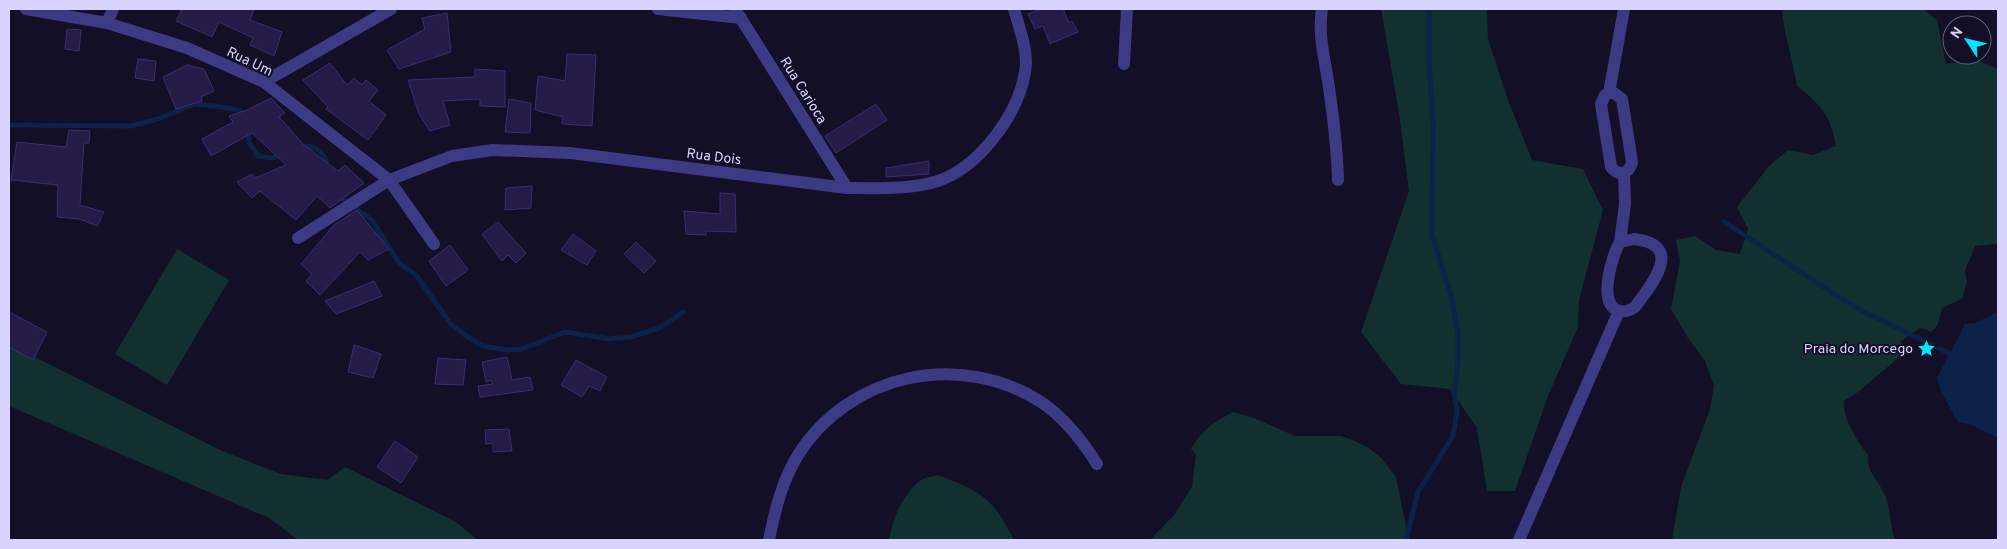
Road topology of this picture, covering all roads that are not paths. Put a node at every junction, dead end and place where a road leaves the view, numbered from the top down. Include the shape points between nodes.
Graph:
1 (26, 9) edge
2 (113, 9) edge
3 (391, 9) edge
4 (658, 9) edge
5 (1014, 9) edge
6 (1126, 9) edge
7 (1322, 9) edge
8 (1624, 9) edge
9 (738, 13) edge
10 (107, 23) junction
11 (1124, 64) dead end
12 (264, 82) junction
13 (1609, 93) junction
14 (1624, 173) junction
15 (389, 180) junction
16 (1338, 180) dead end
17 (847, 188) junction
18 (298, 238) dead end
19 (1620, 242) junction
20 (434, 244) dead end
21 (1619, 311) junction
22 (1097, 464) dead end
23 (768, 540) edge
24 (1519, 540) edge

1 - 10 street, Rua Um
2 - 10 street
3 - 12 street
4 - 9 street
5 - 17 street, Rua Dois via 1024,47 1026,71 1008,114 985,147 971,162 937,181 892,188
6 - 11 street
7 - 16 street via 1319,24 1337,140
8 - 13 street
9 - 17 street, Rua Carioca
10 - 12 street, Rua Um via 187,48
12 - 15 street, Rua Um
13 - 14 street via 1622,99 1632,162
13 - 14 street via 1601,104 1611,167
14 - 19 street
15 - 17 street, Rua Dois via 452,156 492,150 570,153
15 - 18 street, Rua Dois
15 - 20 street, Rua Um
19 - 21 street via 1615,250 1606,295 1610,305
19 - 21 street via 1634,239 1648,242 1663,260 1660,271 1635,307
21 - 24 street
22 - 23 street via 1068,425 1024,393 993,380 966,375 925,374 904,378 850,402 809,439 782,487

